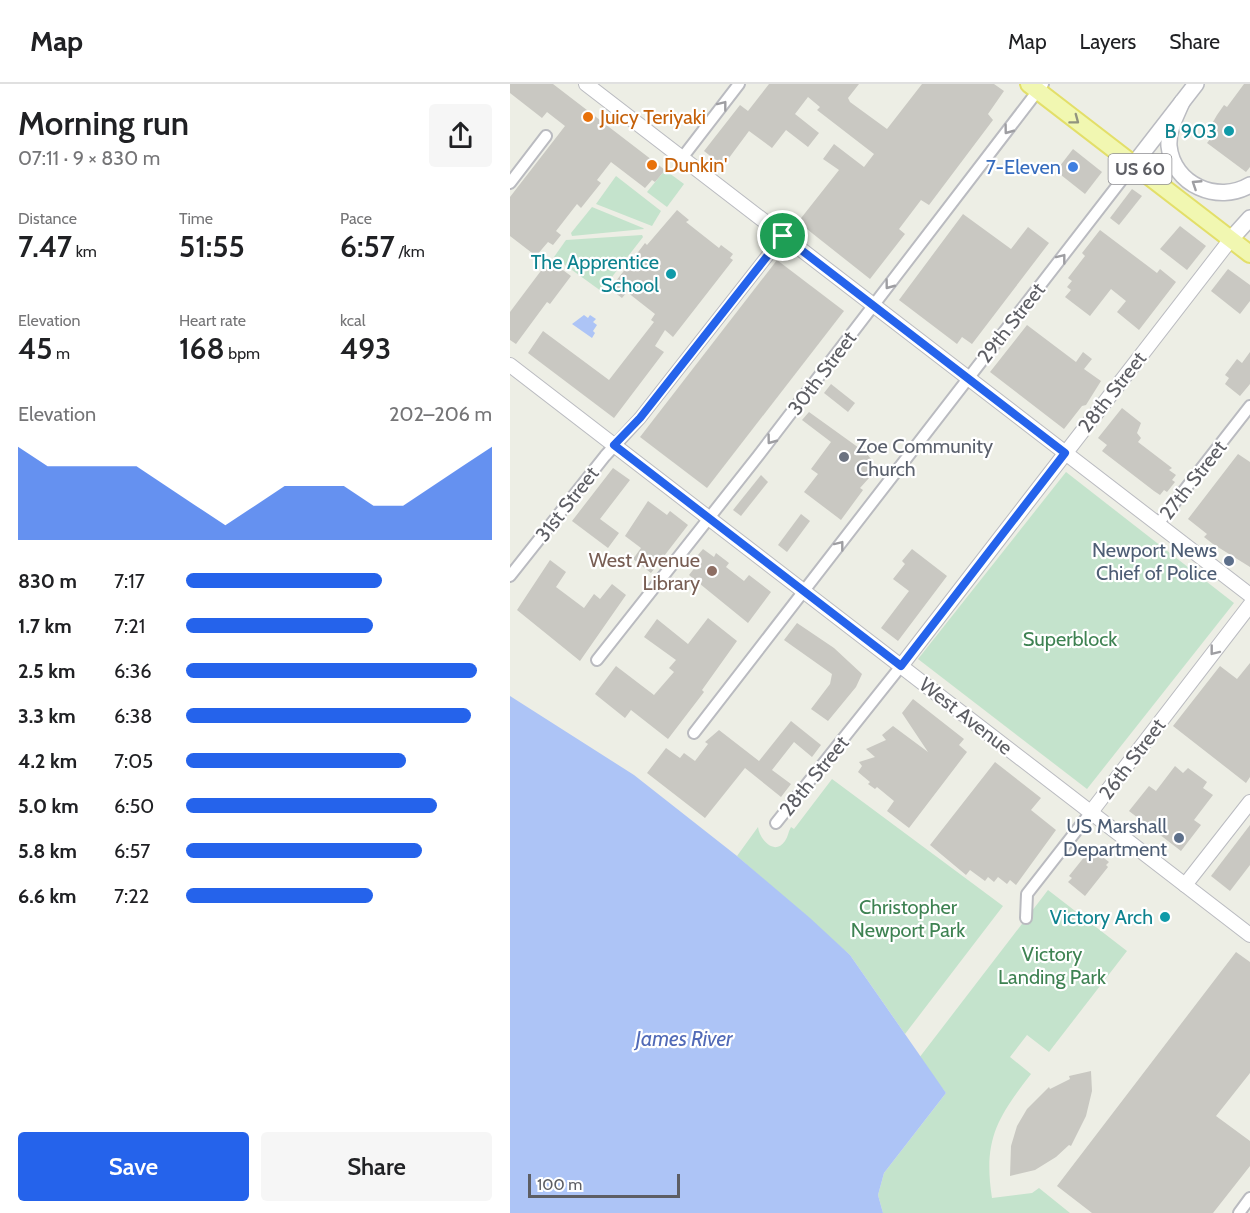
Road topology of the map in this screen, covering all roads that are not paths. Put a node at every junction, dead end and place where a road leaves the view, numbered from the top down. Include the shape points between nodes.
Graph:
1 (587, 84) edge
2 (739, 84) edge
3 (1196, 84) edge
4 (1037, 86) edge
5 (1182, 102) junction
6 (546, 136) dead end
7 (682, 158) junction
8 (1134, 164) junction
9 (510, 183) edge
10 (1250, 185) edge
11 (1250, 218) edge
12 (783, 236) junction
13 (1231, 239) junction
14 (1250, 254) edge
15 (873, 306) junction
16 (512, 372) edge
17 (968, 379) junction
18 (1250, 406) edge
19 (614, 445) junction
20 (1065, 453) junction
21 (709, 518) junction
22 (1158, 525) junction
23 (510, 576) edge
24 (805, 592) junction
25 (1250, 595) edge
26 (1250, 605) edge
27 (597, 660) dead end
28 (901, 666) junction
29 (694, 733) dead end
30 (1250, 802) edge
31 (1091, 812) junction
32 (776, 823) dead end
33 (1185, 885) junction
34 (1026, 918) dead end
35 (1250, 934) edge
36 (1250, 1198) edge
37 (1239, 1213) edge

1 - 7 street
7 -> 2 street
3 - 5 main road, 29th Street
4 -> 8 main road, US 60
4 -> 15 street, 30th Street
5 - 8 main road, 29th Street
10 -> 5 main road via 1236,192 1215,193 1194,185 1183,175 1172,158 1169,139
6 - 9 street
7 - 12 street
8 - 13 main road, US 60
17 -> 8 street, 29th Street
11 - 13 main road, 28th Street
12 - 15 street
12 - 19 street, 31st Street via 640,418
13 - 14 main road, US 60
13 - 20 street, 28th Street
15 - 17 street
15 -> 21 street, 30th Street
16 - 19 street, West Avenue
17 - 20 street
24 -> 17 street, 29th Street
18 - 22 street, 27th Street
19 - 21 street, West Avenue
19 - 23 street, 31st Street
20 - 22 street
20 - 28 street, 28th Street
21 - 24 street, West Avenue
21 - 27 street, 30th Street
22 - 25 street
24 - 28 street, West Avenue
24 - 29 street, 29th Street
26 -> 31 street, 26th Street
28 - 31 street, West Avenue
28 - 32 street, 28th Street
30 - 33 street
31 - 33 street, West Avenue
31 - 34 street, 26th Street via 1027,894
33 - 35 street, West Avenue
36 - 37 street

